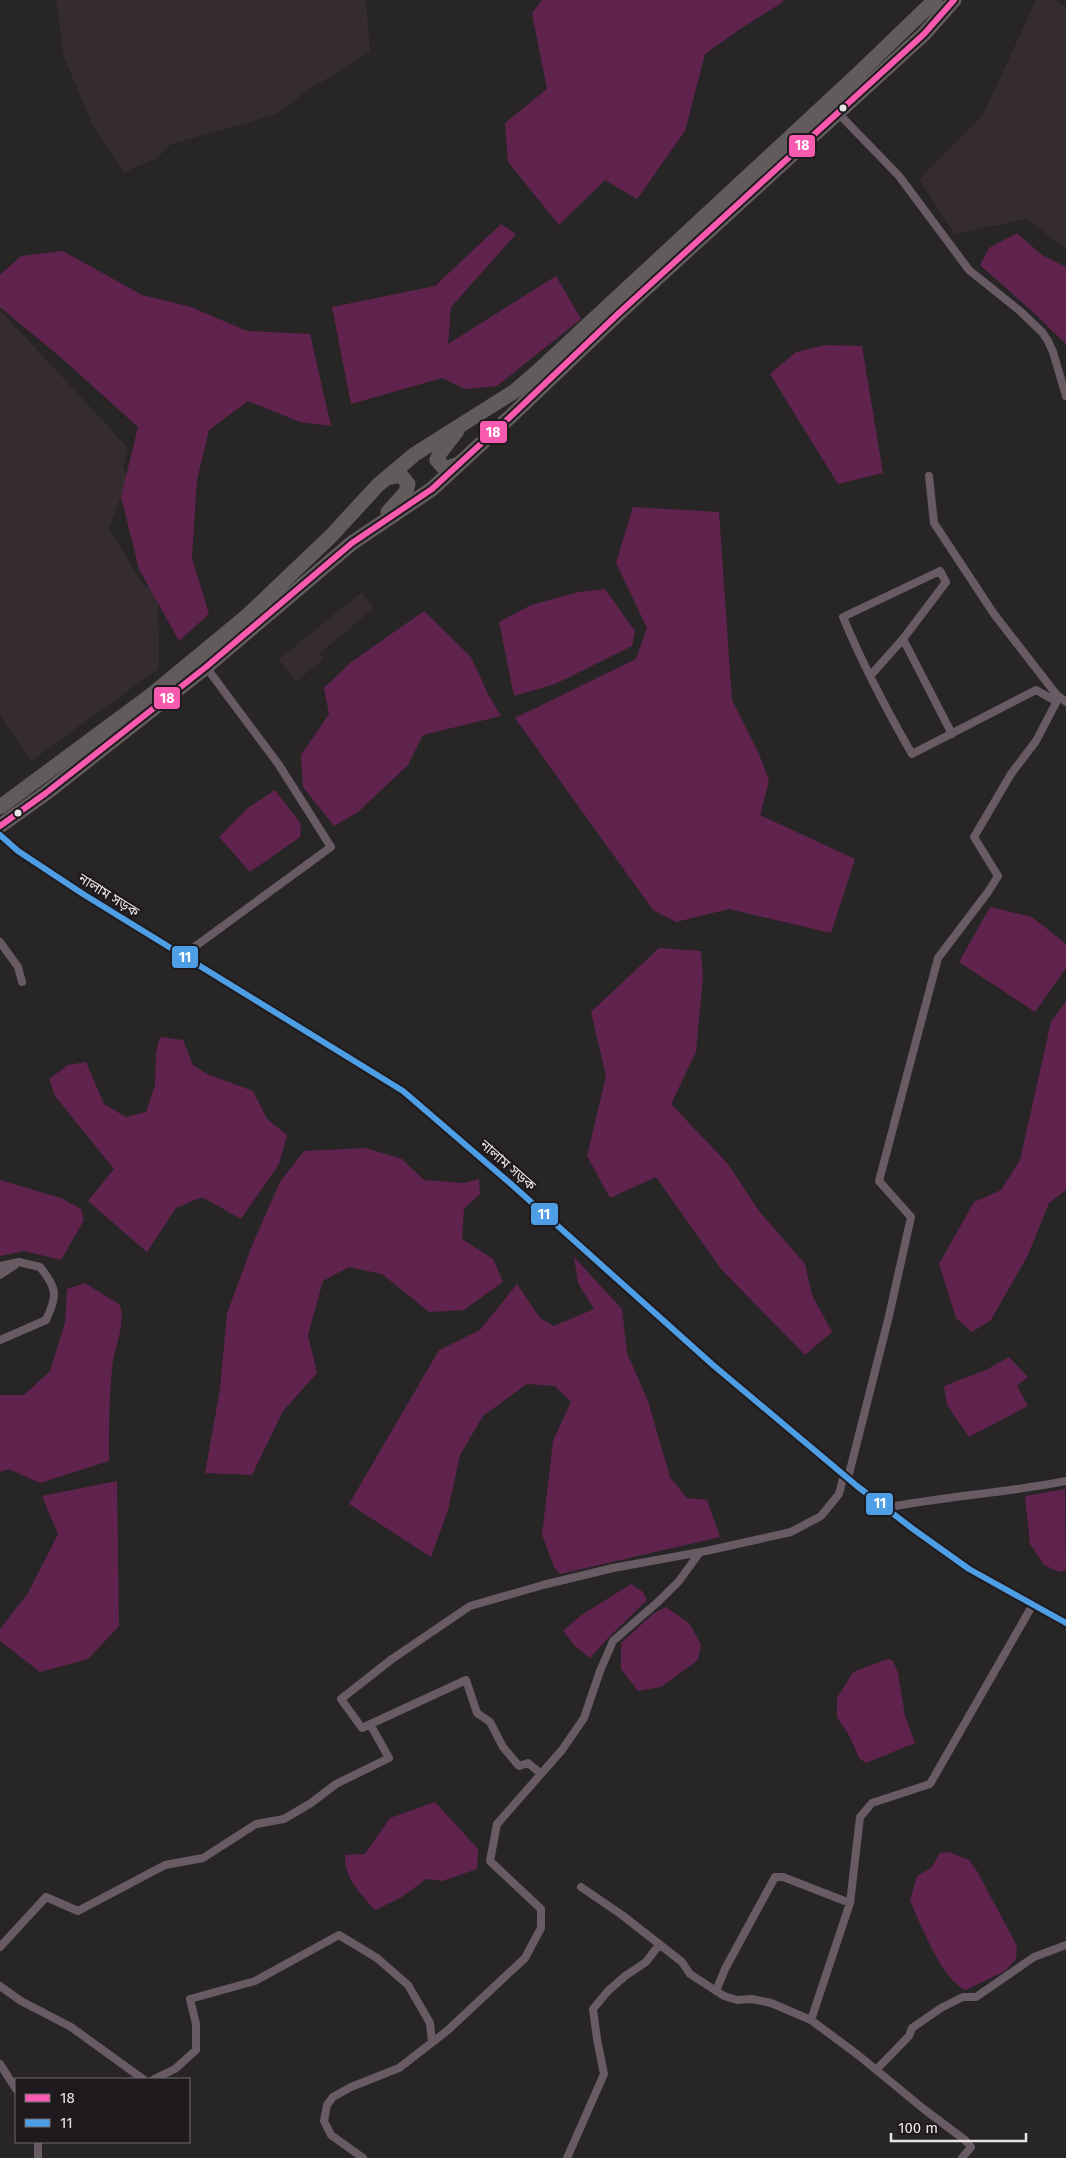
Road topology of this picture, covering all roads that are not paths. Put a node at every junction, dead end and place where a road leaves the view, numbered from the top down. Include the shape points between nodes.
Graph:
1 (935, 0) edge
2 (954, 0) edge
3 (837, 112) junction
4 (1066, 396) edge
5 (469, 418) junction
6 (461, 462) junction
7 (929, 476) dead end
8 (387, 478) junction
9 (374, 527) junction
10 (903, 639) junction
11 (206, 667) junction
12 (870, 676) junction
13 (1060, 698) edge
14 (952, 734) junction
15 (0, 806) edge
16 (0, 826) edge
17 (0, 835) edge
18 (0, 942) edge
19 (182, 956) junction
20 (22, 982) dead end
21 (19, 1262) junction
22 (0, 1266) edge
23 (0, 1275) edge
24 (0, 1340) edge
25 (846, 1476) junction
26 (1066, 1481) edge
27 (885, 1508) junction
28 (700, 1552) junction
29 (1032, 1606) junction
30 (1066, 1623) edge
31 (370, 1724) junction
32 (540, 1773) junction
33 (581, 1887) dead end
34 (850, 1903) junction
35 (659, 1945) junction
36 (1066, 1945) edge
37 (0, 1947) edge
38 (0, 1986) edge
39 (716, 1991) junction
40 (811, 2020) junction
41 (432, 2042) junction
42 (0, 2064) edge
43 (876, 2070) junction
44 (143, 2078) edge
45 (156, 2078) edge
46 (15, 2087) edge
47 (38, 2143) edge
48 (38, 2158) edge
49 (363, 2158) edge
50 (567, 2158) edge
51 (962, 2158) edge

1 - 5 highway via 537,372 515,391
2 - 3 highway via 924,34
3 - 4 street via 899,176 969,270 1042,332 1051,346
3 - 6 highway
5 - 6 highway via 437,460 445,469
5 - 8 highway via 415,454
6 - 9 highway via 416,501
7 - 13 street via 934,523 994,614
8 - 9 highway via 401,475 408,484 406,492
8 - 15 highway via 248,615 150,696
9 - 11 highway
10 - 12 street
10 - 12 street via 946,582 940,571 843,617
10 - 14 street
11 - 16 highway
11 - 19 street via 279,764 331,847
12 - 14 street via 912,754
13 - 14 street via 1052,699 1036,690
13 - 25 street via 974,837 998,876 938,958 879,1180 911,1217 889,1316
17 - 19 street, নালাম সড়ক via 28,858
18 - 20 street via 18,967
19 - 25 street, নালাম সড়ক via 403,1091 713,1365
21 - 22 street
21 - 23 street
21 - 24 street via 40,1267 54,1285 55,1303 46,1320
25 - 27 street, নালাম সড়ক
25 - 28 street via 839,1494 821,1516 791,1532
26 - 27 street
27 - 29 street, নালাম সড়ক via 969,1569
28 - 31 street via 613,1568 470,1606 392,1658 341,1699 362,1728
28 - 32 street via 659,1602 613,1641 584,1718 562,1750
29 - 30 street, নালাম সড়ক
29 - 34 street via 930,1784 872,1803 860,1817
31 - 32 street via 466,1680 478,1713 490,1722 519,1766 528,1763
31 - 37 street via 389,1758 336,1784 284,1819 256,1824 203,1858 165,1865 78,1912 46,1897
32 - 41 street via 497,1824 490,1861 541,1909 541,1928 526,1958
33 - 35 street
34 - 39 street via 783,1877 774,1877 724,1969
34 - 40 street
35 - 39 street via 682,1962 690,1974
35 - 50 street via 646,1962 608,1991 593,2009 604,2074
36 - 43 street via 1034,1957 976,1997 963,1997 941,2008 912,2028 909,2036
38 - 44 street via 71,2027
39 - 40 street via 737,2000 771,2003
40 - 43 street
41 - 45 street via 430,2023 408,1985 377,1958 339,1935 255,1981 190,2000 196,2024 196,2050 175,2069
41 - 49 street via 398,2068 351,2087 333,2097 327,2105 324,2121 332,2135
42 - 46 street
43 - 51 street via 970,2144
47 - 48 street

